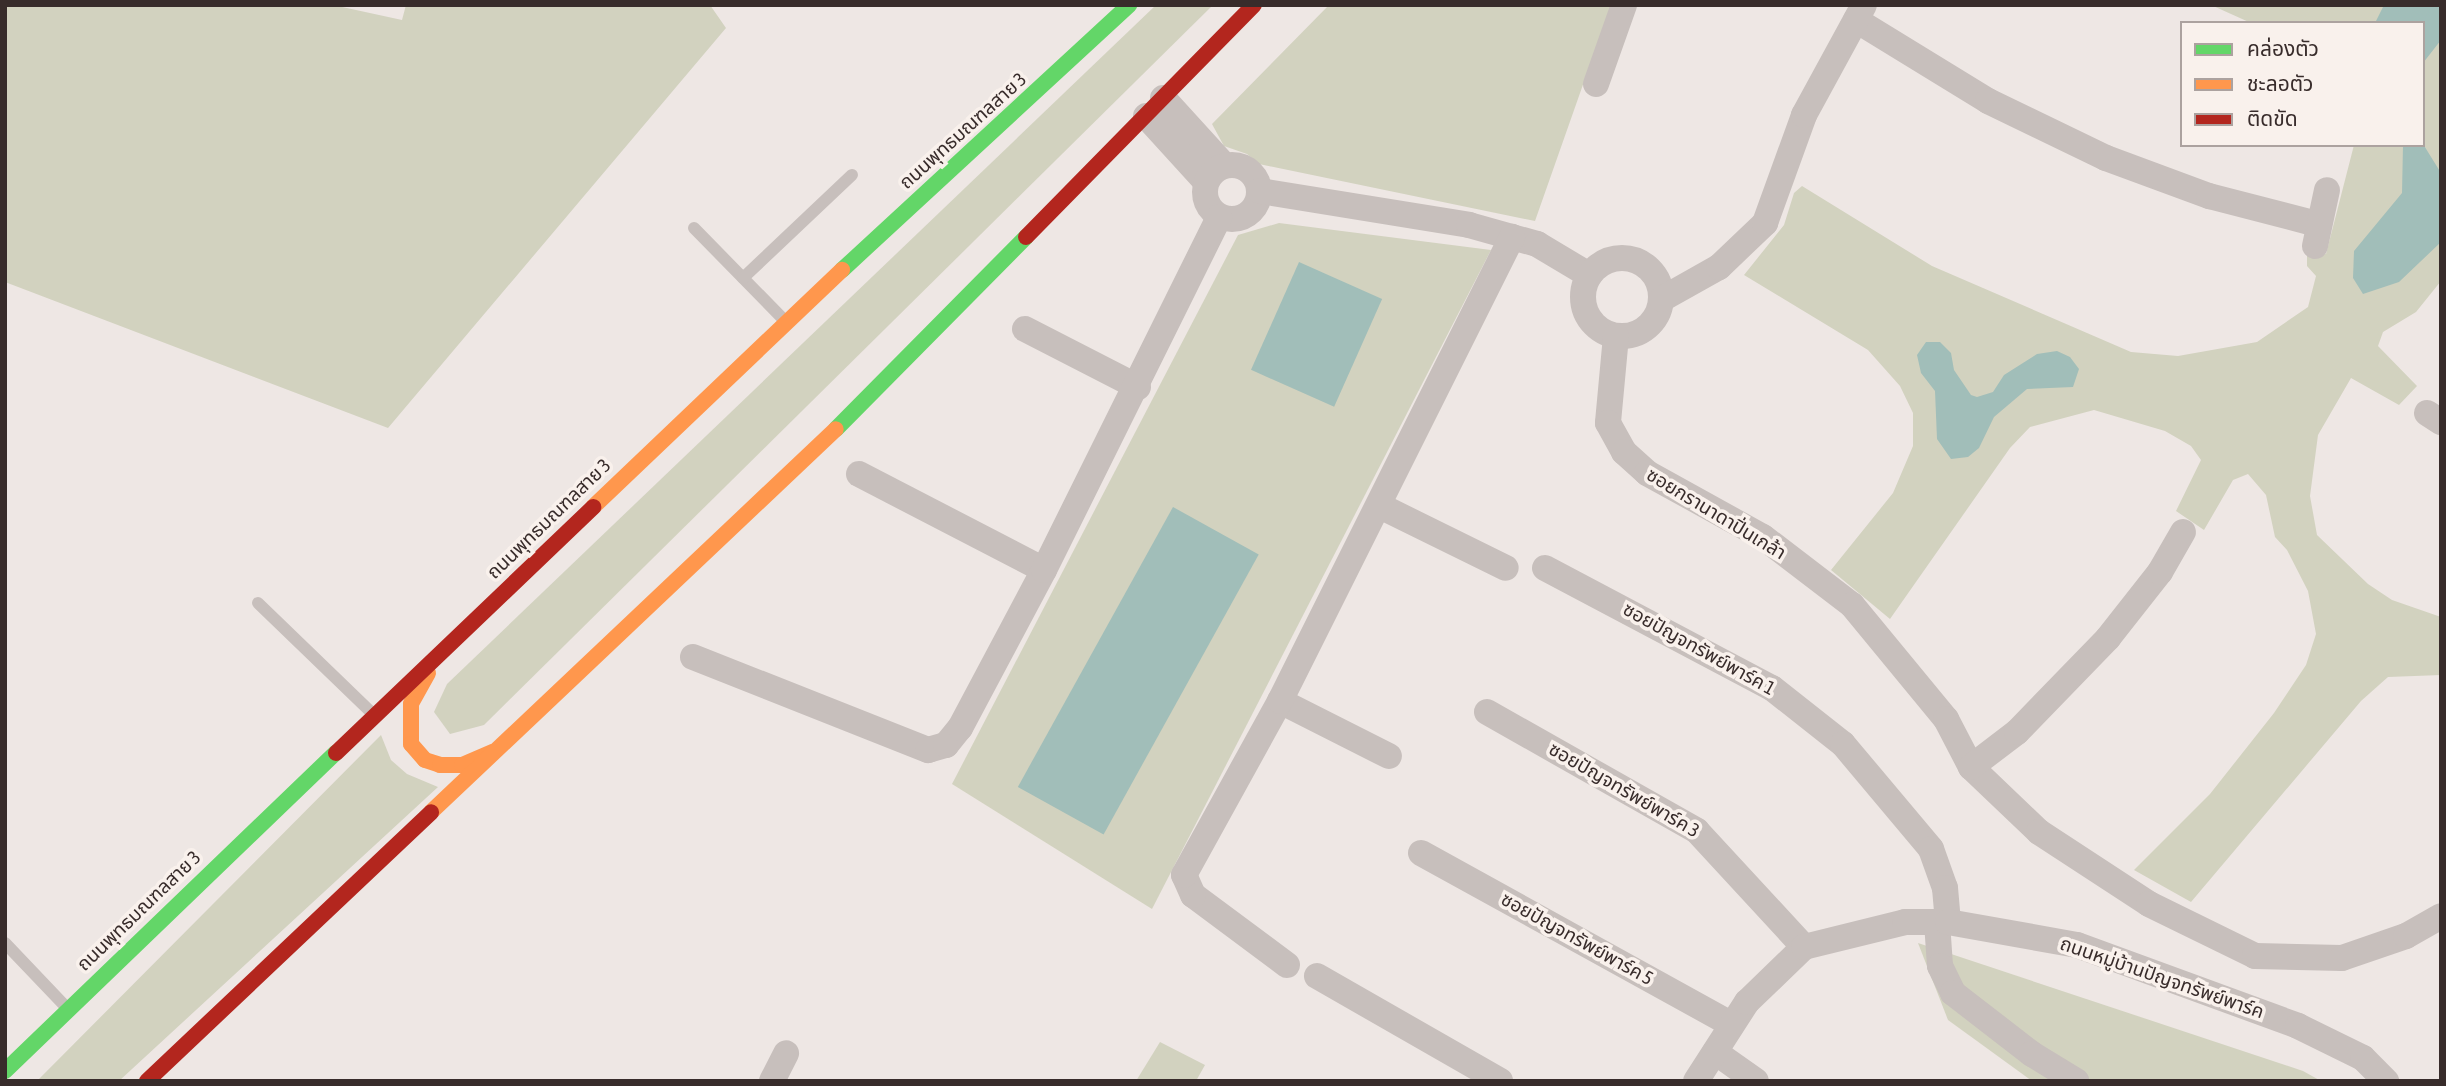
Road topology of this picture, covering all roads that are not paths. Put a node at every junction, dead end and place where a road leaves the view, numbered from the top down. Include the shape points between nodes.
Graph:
1 (1129, 5) edge
2 (1254, 5) edge
3 (1624, 5) edge
4 (1860, 12) edge
5 (1596, 84) dead end
6 (1154, 107) junction
7 (1215, 174) junction
8 (852, 175) dead end
9 (2327, 190) dead end
10 (1260, 191) junction
11 (1219, 217) junction
12 (694, 228) dead end
13 (1512, 237) junction
14 (1589, 275) junction
15 (743, 278) junction
16 (1662, 299) junction
17 (785, 322) junction
18 (1025, 330) dead end
19 (1616, 336) junction
20 (1138, 387) junction
21 (859, 474) dead end
22 (1380, 506) junction
23 (2183, 532) dead end
24 (1506, 568) dead end
25 (1545, 568) dead end
26 (1044, 570) junction
27 (258, 603) dead end
28 (693, 657) dead end
29 (435, 659) junction
30 (1280, 701) junction
31 (1487, 712) dead end
32 (375, 715) junction
33 (509, 742) junction
34 (1389, 756) dead end
35 (1971, 766) junction
36 (1421, 853) dead end
37 (2441, 916) edge
38 (1942, 922) junction
39 (5, 943) edge
40 (1804, 947) junction
41 (1287, 965) dead end
42 (1317, 976) dead end
43 (67, 1008) junction
44 (1732, 1025) junction
45 (1715, 1052) junction
46 (786, 1053) dead end
47 (5, 1071) edge
48 (147, 1081) edge
49 (772, 1081) edge
50 (1500, 1081) edge
51 (1696, 1081) edge
52 (1756, 1081) edge
53 (2076, 1081) edge
54 (2386, 1081) edge

1 - 17 main road, ถนนพุทธมณฑลสาย 3
2 - 6 main road
3 - 5 street
4 - 9 street via 1988,101 2106,158 2316,235
4 - 16 street via 1804,115 1765,223 1719,267
6 - 7 street
6 - 33 main road via 820,445
7 - 10 street via 1248,169
7 - 11 street via 1209,208
8 - 15 lane
10 - 11 street via 1247,215
10 - 13 street via 1469,225
11 - 20 street
12 - 15 lane
13 - 14 street via 1537,244
13 - 22 street
14 - 16 street via 1609,260 1634,260 1654,275
14 - 19 street via 1584,305 1601,331
15 - 17 lane
16 - 19 street via 1647,328
17 - 29 main road, ถนนพุทธมณฑลสาย 3
18 - 20 street
19 - 35 street, ซอยกรานาดาปิ่นเกล้า via 1608,423 1624,452 1647,473 1763,537 1852,605 1947,719
20 - 26 street
21 - 26 street
22 - 24 street
22 - 30 street
23 - 35 street via 2160,572 2108,638 2017,732
25 - 38 street, ซอยปัญจทรัพย์พาร์ค 1 via 1772,688 1843,744 1931,849 1945,888
26 - 28 street via 960,728 946,745 928,750
27 - 32 lane
29 - 32 main road, ถนนพุทธมณฑลสาย 3
29 - 33 main road via 411,704 411,744 418,752 440,765 462,765
30 - 34 street
30 - 41 street via 1184,875 1193,895
31 - 40 street, ซอยปัญจทรัพย์พาร์ค 3 via 1697,831
32 - 43 main road, ถนนพุทธมณฑลสาย 3
33 - 48 main road
35 - 37 street, ซอยกรานาดาปิ่นเกล้า via 2039,832 2149,904 2255,956 2342,958 2406,936
36 - 44 street, ซอยปัญจทรัพย์พาร์ค 5
38 - 40 street, ถนนหมู่บ้านปัญจทรัพย์พาร์ค via 1905,922
38 - 53 street, ซอยปัญจทรัพย์พาร์ค 1 via 1941,966 1953,993 2032,1054
38 - 54 street, ถนนหมู่บ้านปัญจทรัพย์พาร์ค via 2077,945 2298,1026 2363,1058
39 - 43 lane
40 - 44 street via 1747,1002
42 - 50 street
43 - 47 main road, ถนนพุทธมณฑลสาย 3
44 - 45 street
45 - 51 street
45 - 52 street
46 - 49 street

